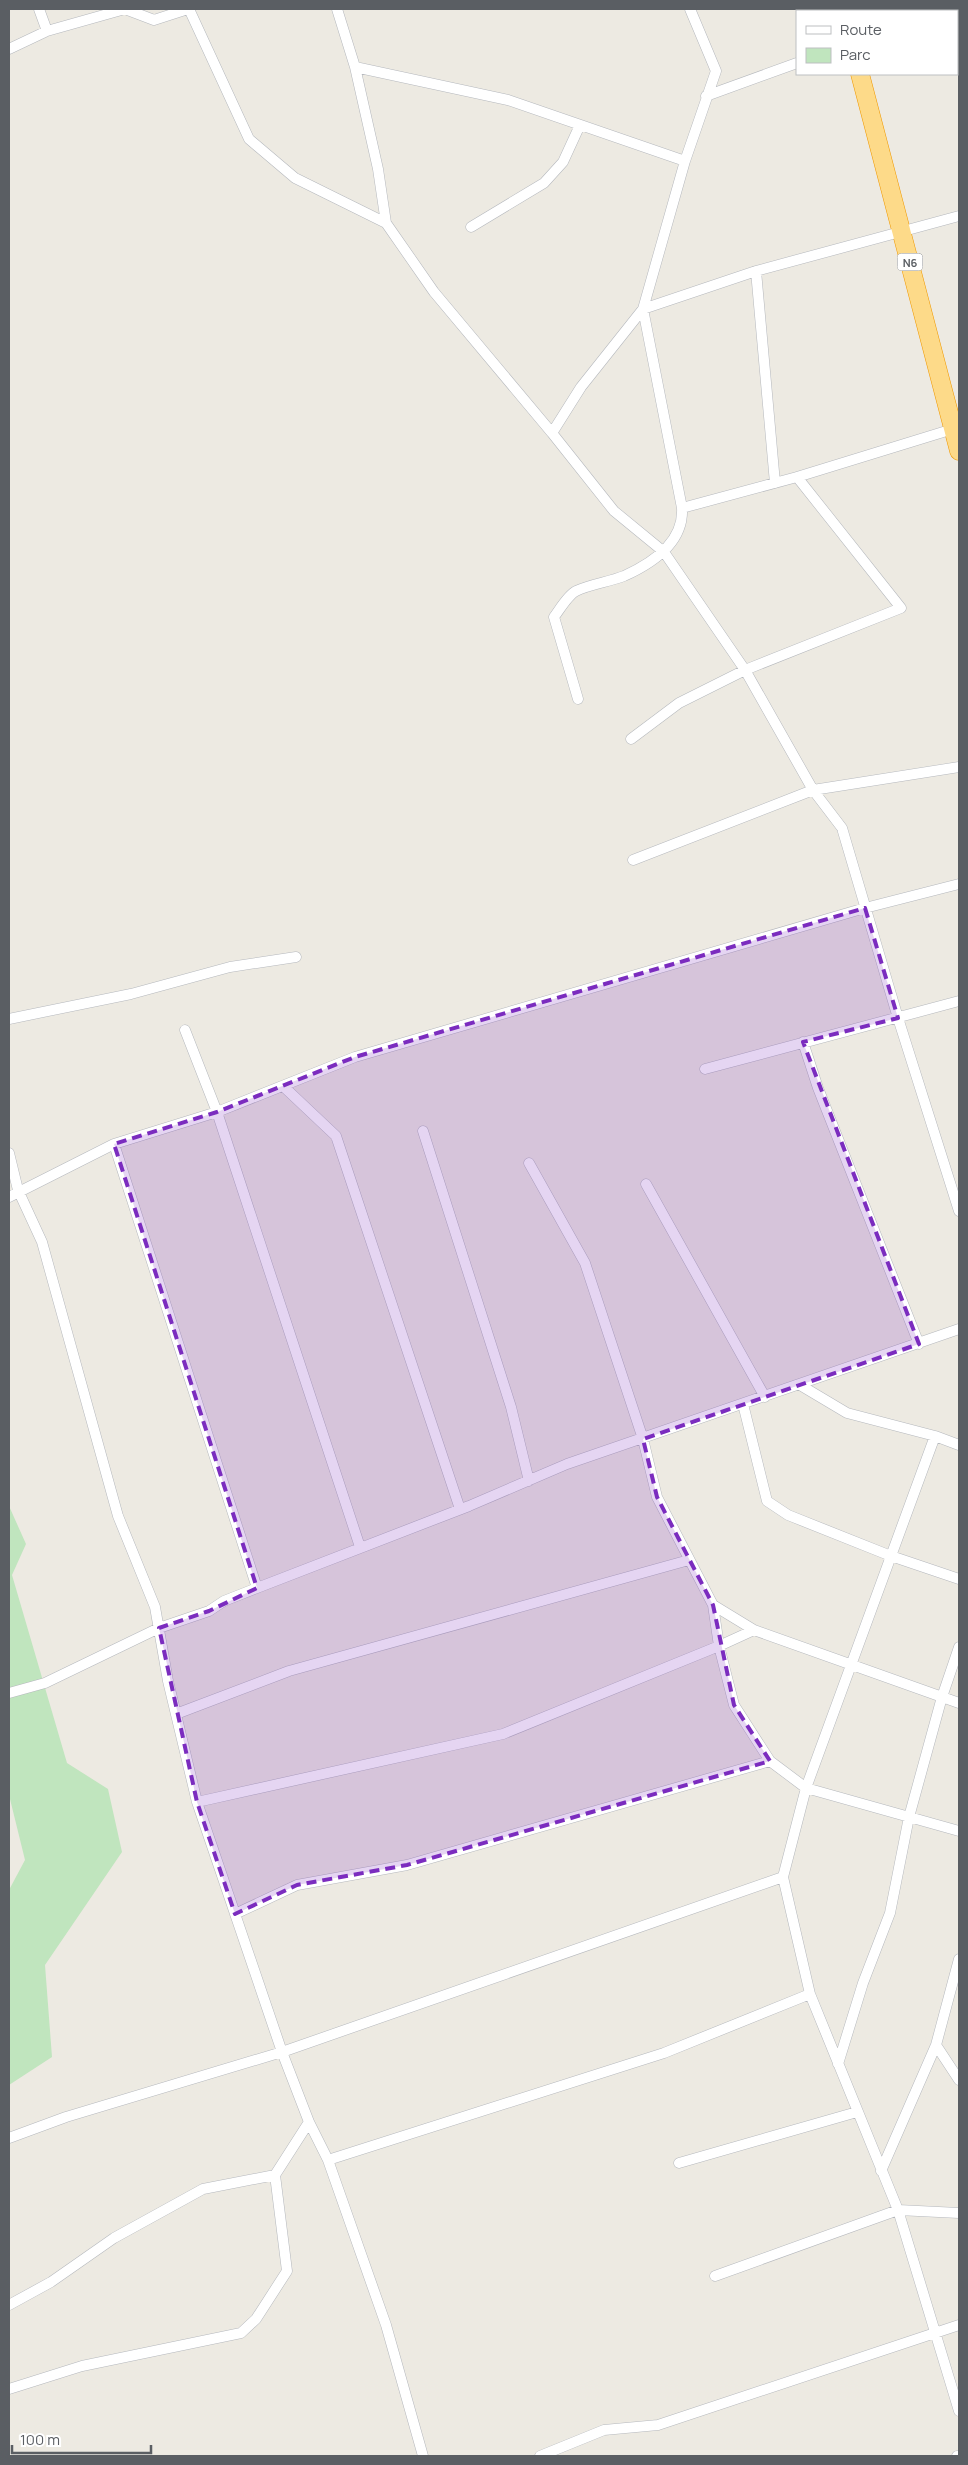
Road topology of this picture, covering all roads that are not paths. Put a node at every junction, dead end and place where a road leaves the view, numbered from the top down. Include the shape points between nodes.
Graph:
1 (39, 9) edge
2 (189, 9) edge
3 (337, 9) edge
4 (690, 9) edge
5 (46, 31) junction
6 (9, 49) edge
7 (796, 63) edge
8 (355, 67) junction
9 (860, 75) edge
10 (706, 96) junction
11 (580, 125) junction
12 (685, 161) junction
13 (959, 216) edge
14 (386, 223) junction
15 (471, 227) dead end
16 (902, 230) junction
17 (756, 272) junction
18 (643, 309) junction
19 (953, 429) junction
20 (552, 432) junction
21 (959, 451) edge
22 (797, 477) junction
23 (774, 483) junction
24 (682, 508) junction
25 (664, 552) junction
26 (745, 670) junction
27 (578, 699) dead end
28 (631, 740) dead end
29 (959, 767) edge
30 (812, 790) junction
31 (633, 860) dead end
32 (959, 884) edge
33 (865, 908) junction
34 (296, 957) dead end
35 (959, 1001) edge
36 (898, 1018) junction
37 (9, 1019) edge
38 (185, 1030) dead end
39 (803, 1042) junction
40 (705, 1069) dead end
41 (283, 1086) junction
42 (217, 1112) junction
43 (423, 1131) dead end
44 (114, 1144) junction
45 (9, 1153) edge
46 (530, 1163) dead end
47 (646, 1184) dead end
48 (13, 1194) edge
49 (959, 1211) edge
50 (959, 1329) edge
51 (919, 1344) junction
52 (800, 1385) junction
53 (766, 1397) junction
54 (743, 1404) junction
55 (936, 1436) junction
56 (643, 1439) junction
57 (959, 1445) edge
58 (529, 1480) junction
59 (460, 1509) junction
60 (360, 1547) junction
61 (891, 1556) junction
62 (689, 1560) junction
63 (959, 1578) edge
64 (257, 1588) junction
65 (713, 1605) junction
66 (159, 1628) junction
67 (754, 1630) junction
68 (719, 1646) junction
69 (959, 1647) edge
70 (853, 1664) junction
71 (9, 1693) edge
72 (942, 1697) junction
73 (959, 1703) edge
74 (176, 1714) junction
75 (770, 1761) junction
76 (806, 1788) junction
77 (197, 1802) junction
78 (909, 1817) junction
79 (959, 1831) edge
80 (783, 1877) junction
81 (235, 1914) junction
82 (959, 1959) edge
83 (810, 1994) junction
84 (936, 2045) junction
85 (282, 2052) junction
86 (838, 2064) junction
87 (959, 2080) edge
88 (857, 2112) junction
89 (309, 2122) junction
90 (9, 2138) edge
91 (328, 2160) junction
92 (679, 2163) dead end
93 (881, 2171) junction
94 (276, 2176) junction
95 (898, 2210) junction
96 (959, 2213) edge
97 (715, 2276) dead end
98 (9, 2305) edge
99 (959, 2325) edge
100 (935, 2333) junction
101 (9, 2389) edge
102 (959, 2411) edge
103 (423, 2456) edge
104 (540, 2456) edge

1 - 5 street
2 - 5 street via 154,20 125,9
2 - 14 street via 249,138 295,178
3 - 8 street
4 - 10 street via 716,71
5 - 6 street
7 - 10 street
8 - 11 street via 508,100
8 - 14 street via 378,169
9 - 16 highway, N6
10 - 12 street
11 - 12 street
11 - 15 street via 563,162 544,184
12 - 18 street
13 - 16 street
14 - 20 street via 434,292
16 - 17 street
16 - 19 highway, N6
17 - 18 street
17 - 23 street
18 - 20 street via 581,387
18 - 24 street
19 - 21 highway, N6
19 - 22 street
20 - 25 street via 614,511
22 - 23 street
22 - 26 street via 901,608
23 - 24 street
24 - 25 street via 683,521 679,532
25 - 26 street
25 - 27 street via 625,575 574,592 554,617
26 - 28 street via 679,703
26 - 30 street
29 - 30 street
30 - 31 street
30 - 33 street via 842,828
32 - 33 street
33 - 36 street
33 - 41 street via 355,1057
34 - 37 street via 230,967 131,994
35 - 36 street
36 - 39 street
36 - 49 street
38 - 42 street
39 - 40 street
39 - 51 street
41 - 42 street
41 - 59 street via 336,1136
42 - 44 street
42 - 60 street
43 - 58 street via 511,1406
44 - 48 street
44 - 64 street
45 - 48 street
46 - 56 street via 585,1262
47 - 53 street
48 - 66 street via 42,1242 118,1516 155,1606
50 - 51 street
51 - 52 street
52 - 53 street
52 - 55 street via 847,1413
53 - 54 street
54 - 56 street via 677,1424
54 - 61 street via 767,1501 788,1514
55 - 57 street
55 - 61 street
56 - 58 street
56 - 62 street via 657,1497
58 - 59 street
59 - 60 street
60 - 64 street
61 - 63 street
61 - 70 street
62 - 65 street
62 - 74 street via 289,1671
64 - 66 street via 224,1601 209,1611
65 - 67 street
65 - 68 street
66 - 71 street via 46,1683
66 - 74 street
67 - 68 street
67 - 70 street
68 - 75 street via 734,1705
68 - 77 street via 503,1734
69 - 72 street
70 - 72 street
70 - 76 street
72 - 73 street
72 - 78 street
74 - 77 street
75 - 76 street
75 - 81 street via 407,1865 297,1885
76 - 78 street
76 - 80 street
77 - 81 street
78 - 79 street
78 - 86 street via 890,1913
80 - 83 street
80 - 85 street
81 - 85 street
82 - 84 street
83 - 86 street
83 - 91 street via 664,2053
84 - 87 street
84 - 93 street
85 - 89 street
85 - 90 street via 66,2117
86 - 88 street
88 - 92 street
88 - 93 street
89 - 91 street
89 - 94 street
91 - 103 street via 386,2325
93 - 95 street
94 - 98 street via 203,2189 114,2238 51,2282
94 - 101 street via 287,2271 256,2320 241,2333 82,2366
95 - 96 street
95 - 97 street
95 - 100 street
99 - 100 street
100 - 102 street
100 - 104 street via 658,2425 604,2430

